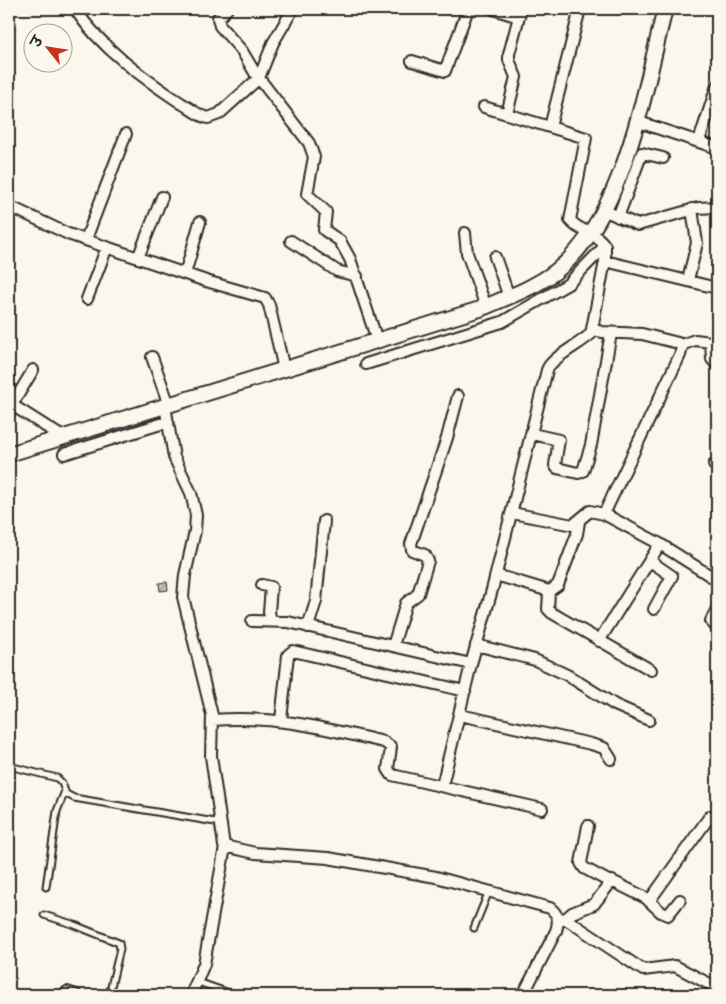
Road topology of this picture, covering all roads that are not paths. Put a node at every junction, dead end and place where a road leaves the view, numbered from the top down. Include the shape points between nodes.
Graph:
1 (75, 9) edge
2 (227, 9) edge
3 (293, 9) edge
4 (468, 9) edge
5 (493, 9) edge
6 (580, 9) edge
7 (665, 9) edge
8 (520, 13) edge
9 (412, 61) dead end
10 (259, 78) junction
11 (717, 89) edge
12 (484, 107) dead end
13 (507, 114) junction
14 (640, 122) junction
15 (550, 127) junction
16 (126, 134) dead end
17 (698, 141) junction
18 (717, 148) edge
19 (663, 158) dead end
20 (162, 197) dead end
21 (9, 206) edge
22 (717, 208) edge
23 (692, 209) junction
24 (611, 214) junction
25 (200, 222) dead end
26 (465, 233) dead end
27 (597, 238) junction
28 (86, 239) junction
29 (291, 241) dead end
30 (107, 247) junction
31 (495, 257) dead end
32 (138, 258) junction
33 (605, 261) junction
34 (185, 274) junction
35 (357, 276) junction
36 (688, 280) junction
37 (717, 288) edge
38 (509, 297) junction
39 (87, 299) dead end
40 (486, 307) junction
41 (594, 331) junction
42 (611, 333) junction
43 (377, 340) junction
44 (681, 345) junction
45 (152, 357) dead end
46 (366, 364) dead end
47 (717, 365) edge
48 (284, 369) junction
49 (33, 370) dead end
50 (458, 396) dead end
51 (10, 404) edge
52 (167, 406) junction
53 (167, 422) junction
54 (532, 434) junction
55 (64, 438) junction
56 (9, 454) edge
57 (64, 454) dead end
58 (512, 513) junction
59 (604, 514) junction
60 (324, 521) dead end
61 (579, 522) junction
62 (660, 544) junction
63 (650, 561) junction
64 (496, 575) junction
65 (717, 580) edge
66 (262, 584) dead end
67 (548, 592) junction
68 (654, 609) dead end
69 (717, 609) edge
70 (252, 621) dead end
71 (271, 621) junction
72 (308, 627) junction
73 (717, 628) edge
74 (599, 641) junction
75 (476, 644) junction
76 (393, 646) junction
77 (471, 664) junction
78 (651, 670) dead end
79 (465, 691) junction
80 (460, 715) junction
81 (212, 720) junction
82 (281, 720) junction
83 (649, 720) dead end
84 (611, 759) dead end
85 (9, 766) edge
86 (442, 786) junction
87 (65, 791) junction
88 (542, 809) dead end
89 (710, 816) dead end
90 (221, 824) junction
91 (588, 826) dead end
92 (226, 847) junction
93 (610, 882) junction
94 (46, 887) dead end
95 (490, 890) junction
96 (648, 900) junction
97 (680, 900) dead end
98 (44, 916) dead end
99 (562, 918) junction
100 (474, 928) dead end
101 (198, 982) junction
102 (717, 988) edge
103 (109, 995) edge
104 (191, 995) edge
105 (235, 995) edge
106 (524, 995) edge

1 - 10 street via 126,64 204,117 219,114
2 - 10 street via 218,22
3 - 10 street via 273,43
4 - 9 street via 445,70
5 - 8 street
6 - 15 street
7 - 14 street
8 - 13 street via 509,54 516,77
10 - 35 street via 310,144 314,157 307,194 326,212 322,228 342,242
11 - 17 street
12 - 13 street
13 - 15 street
14 - 17 street
14 - 24 street
15 - 27 street via 586,138 570,220
16 - 28 street
17 - 18 street
19 - 24 street via 642,153
20 - 32 street
21 - 28 street
22 - 23 street
23 - 24 street via 638,225
23 - 36 street via 697,243
24 - 27 street
25 - 34 street
26 - 40 street via 467,253
27 - 33 street
27 - 38 street via 578,248 536,284
27 - 46 street via 568,284 502,322
28 - 30 street
29 - 35 street via 338,271
30 - 32 street
30 - 39 street
31 - 38 street
32 - 34 street
33 - 36 street
33 - 41 street via 592,322
34 - 48 street via 265,298
35 - 43 street
36 - 37 street
38 - 40 street
40 - 43 street
41 - 42 street
41 - 54 street via 550,363
42 - 44 street via 642,334
42 - 54 street via 591,445 583,471 578,473 557,468 560,440
43 - 48 street
44 - 47 street via 695,340 711,342 712,359
44 - 59 street via 680,355
45 - 52 street
48 - 52 street
49 - 51 street
50 - 76 street via 411,544 412,550 425,555 428,561 418,594 406,603
51 - 55 street
52 - 53 street
52 - 55 street
53 - 57 street
53 - 81 street via 174,457 188,484 196,515 183,598
54 - 58 street
55 - 56 street
58 - 61 street via 573,525
58 - 64 street
59 - 61 street via 590,511
59 - 62 street
60 - 72 street via 316,601
61 - 67 street via 558,585
62 - 63 street
62 - 65 street
63 - 68 street via 672,576
63 - 74 street
64 - 67 street
64 - 75 street
66 - 71 street via 271,587
67 - 74 street via 550,611
69 - 73 street via 711,621
70 - 71 street
71 - 72 street
72 - 76 street
74 - 78 street
75 - 77 street
75 - 83 street via 536,660
76 - 77 street
77 - 79 street
79 - 80 street
79 - 82 street via 293,651 288,655
80 - 84 street via 591,744 604,748
80 - 86 street
81 - 82 street
81 - 90 street via 211,756
82 - 86 street via 388,743 392,747 388,770 392,775
85 - 87 lane via 57,778
86 - 88 street
87 - 90 lane via 74,798
87 - 94 lane via 57,811
89 - 96 street
90 - 92 street
91 - 93 street via 582,864
92 - 95 street via 345,861 436,876
92 - 101 street via 211,935
93 - 96 street
93 - 99 street via 594,904
95 - 99 street via 544,905
95 - 100 lane
96 - 97 street via 668,915
98 - 103 lane via 119,943
99 - 102 street via 643,970 674,966
99 - 106 street
101 - 104 street
101 - 105 lane

